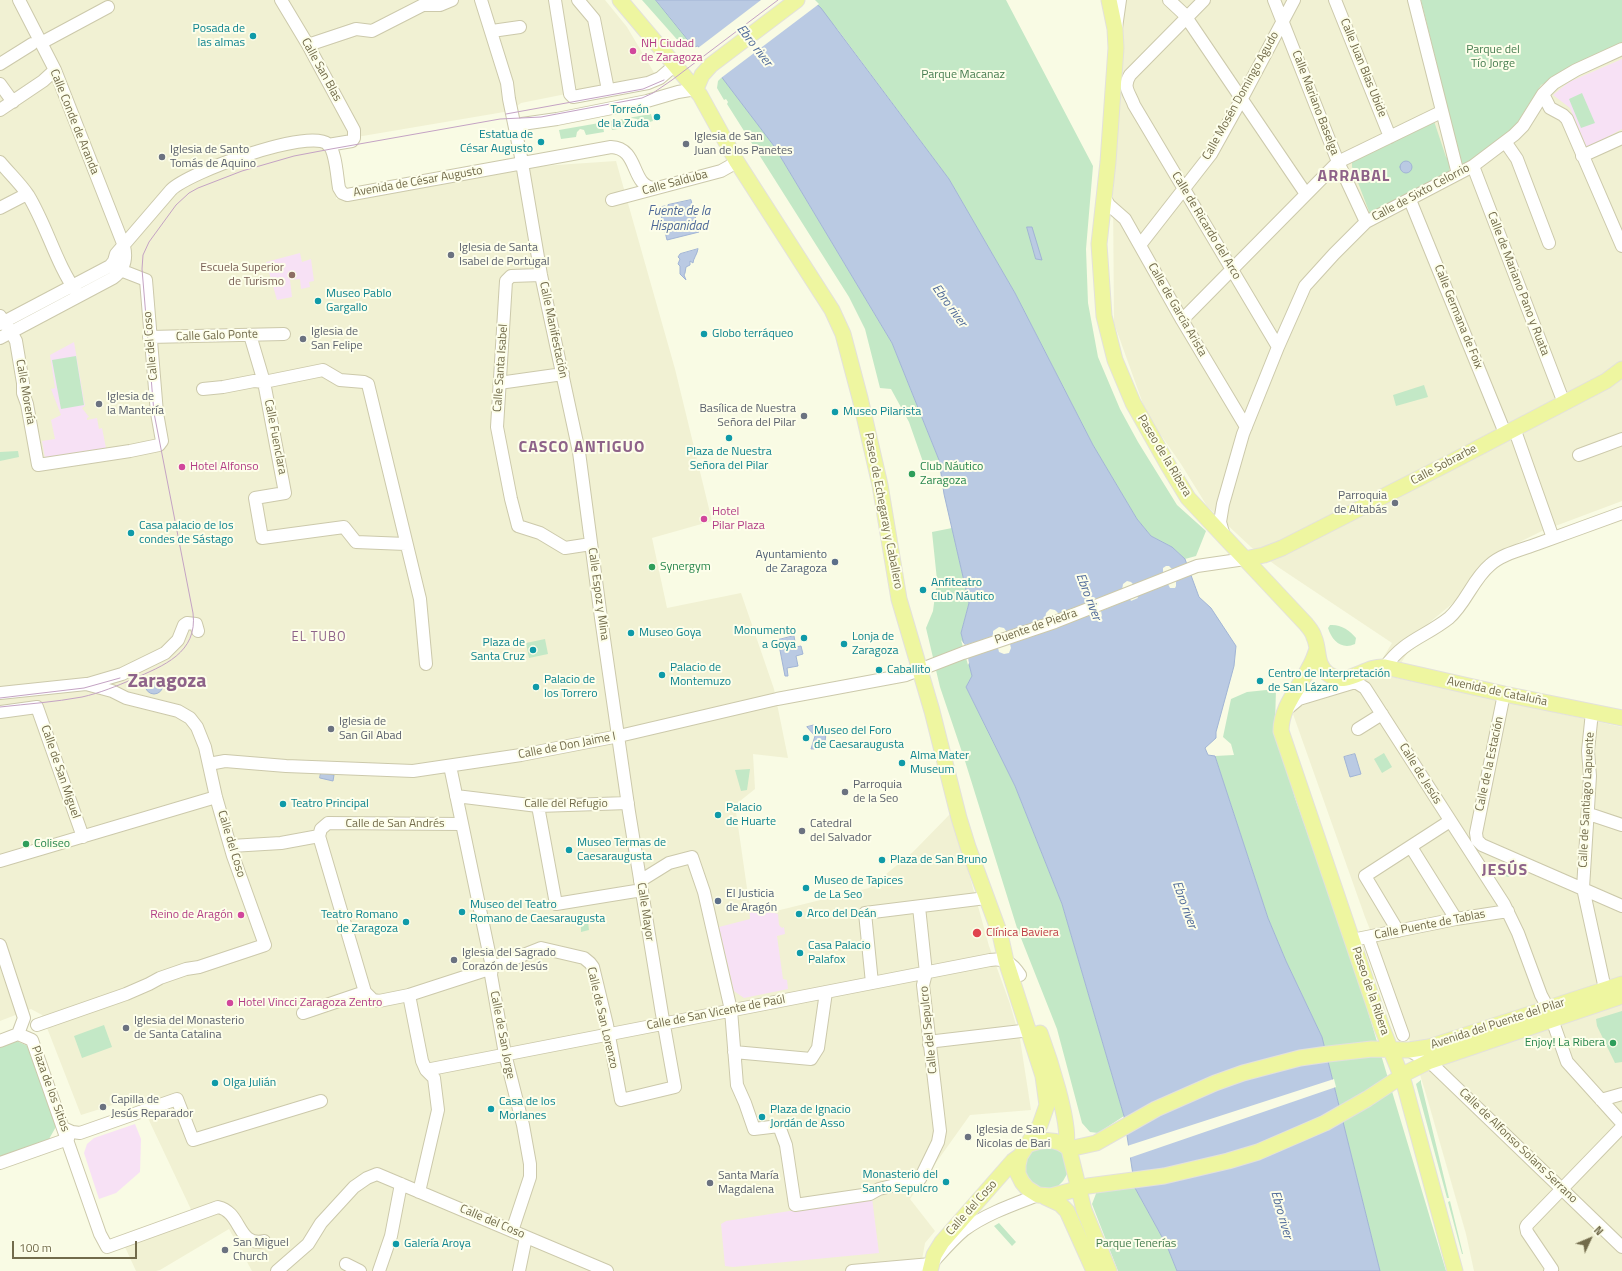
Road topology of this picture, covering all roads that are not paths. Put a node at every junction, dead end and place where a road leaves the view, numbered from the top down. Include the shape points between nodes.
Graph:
1 (19, 0) edge
2 (282, 0) edge
3 (452, 0) edge
4 (481, 0) edge
5 (555, 0) edge
6 (578, 0) edge
7 (620, 0) edge
8 (796, 0) edge
9 (1109, 0) edge
10 (1120, 0) edge
11 (1169, 0) edge
12 (1204, 0) edge
13 (1274, 0) edge
14 (1294, 0) edge
15 (1335, 0) edge
16 (1414, 0) edge
17 (108, 8) dead end
18 (1186, 18) junction
19 (1283, 22) junction
20 (520, 27) dead end
21 (492, 31) junction
22 (1115, 33) junction
23 (36, 43) junction
24 (308, 45) junction
25 (1622, 49) edge
26 (1115, 60) junction
27 (0, 64) edge
28 (675, 65) junction
29 (55, 70) junction
30 (1128, 80) junction
31 (0, 84) edge
32 (696, 89) junction
33 (608, 90) junction
34 (1543, 94) junction
35 (1241, 100) junction
36 (13, 102) junction
37 (1112, 104) junction
38 (1134, 105) junction
39 (0, 110) edge
40 (1441, 112) junction
41 (516, 130) junction
42 (1390, 137) junction
43 (1622, 138) edge
44 (1506, 143) junction
45 (328, 144) junction
46 (1582, 156) junction
47 (0, 162) edge
48 (737, 162) junction
49 (1338, 162) junction
50 (522, 163) junction
51 (1474, 166) junction
52 (1458, 174) junction
53 (655, 188) junction
54 (1184, 189) junction
55 (27, 194) junction
56 (1306, 194) junction
57 (1104, 197) junction
58 (612, 200) dead end
59 (1410, 200) junction
60 (0, 208) edge
61 (1366, 222) junction
62 (1549, 243) dead end
63 (1140, 245) junction
64 (1622, 246) edge
65 (120, 250) junction
66 (116, 268) junction
67 (1231, 269) junction
68 (541, 275) junction
69 (76, 292) junction
70 (1182, 320) junction
71 (4, 324) edge
72 (284, 334) dead end
73 (250, 335) junction
74 (0, 338) edge
75 (149, 338) junction
76 (1278, 347) junction
77 (1622, 369) edge
78 (563, 374) junction
79 (1622, 377) edge
80 (1606, 381) junction
81 (264, 382) junction
82 (499, 383) junction
83 (203, 389) dead end
84 (1564, 403) junction
85 (1246, 427) junction
86 (1510, 430) junction
87 (1622, 439) edge
88 (579, 452) joint
89 (1578, 455) dead end
90 (38, 466) joint
91 (1622, 513) edge
92 (1553, 538) junction
93 (1225, 539) junction
94 (406, 544) junction
95 (591, 544) junction
96 (1282, 548) junction
97 (1245, 559) junction
98 (1269, 584) junction
99 (198, 631) dead end
100 (1317, 649) junction
101 (426, 664) dead end
102 (926, 667) junction
103 (1378, 667) junction
104 (86, 684) junction
105 (1365, 688) junction
106 (0, 693) edge
107 (1504, 694) junction
108 (0, 712) edge
109 (1592, 712) junction
110 (1284, 714) junction
111 (1382, 714) junction
112 (1622, 718) edge
113 (1358, 729) dead end
114 (619, 736) junction
115 (209, 764) junction
116 (450, 766) junction
117 (456, 796) junction
118 (216, 797) junction
119 (628, 802) junction
120 (538, 806) junction
121 (1589, 814) junction
122 (1450, 821) junction
123 (461, 824) junction
124 (1622, 825) edge
125 (323, 830) junction
126 (1476, 833) junction
127 (83, 837) junction
128 (1462, 837) junction
129 (230, 846) junction
130 (1411, 847) junction
131 (1488, 848) junction
132 (1477, 860) junction
133 (0, 861) edge
134 (641, 886) junction
135 (1583, 888) junction
136 (986, 898) junction
137 (1622, 906) edge
138 (919, 907) junction
139 (1508, 911) junction
140 (1456, 919) junction
141 (1398, 931) junction
142 (1000, 934) junction
143 (1368, 937) junction
144 (1352, 940) junction
145 (0, 945) edge
146 (1006, 961) junction
147 (492, 967) junction
148 (926, 973) junction
149 (1020, 975) junction
150 (872, 983) junction
151 (1622, 984) edge
152 (1605, 989) junction
153 (366, 992) junction
154 (826, 992) junction
155 (409, 995) junction
156 (1622, 996) edge
157 (731, 1010) junction
158 (303, 1013) dead end
159 (1550, 1014) junction
160 (24, 1018) junction
161 (663, 1024) junction
162 (37, 1025) junction
163 (1030, 1030) junction
164 (18, 1034) junction
165 (608, 1034) junction
166 (1403, 1035) dead end
167 (32, 1040) junction
168 (0, 1041) edge
169 (929, 1044) junction
170 (1390, 1050) junction
171 (1409, 1050) junction
172 (734, 1052) junction
173 (505, 1054) junction
174 (1428, 1062) junction
175 (426, 1070) junction
176 (1402, 1077) junction
177 (1622, 1094) edge
178 (621, 1100) joint
179 (1601, 1100) junction
180 (321, 1101) dead end
181 (1622, 1123) edge
182 (1622, 1126) edge
183 (65, 1133) junction
184 (1067, 1148) junction
185 (1023, 1151) junction
186 (0, 1163) edge
187 (401, 1184) junction
188 (420, 1187) junction
189 (1078, 1188) junction
190 (1562, 1188) junction
191 (1041, 1196) junction
192 (512, 1230) junction
193 (526, 1237) junction
194 (264, 1241) dead end
195 (1622, 1247) edge
196 (346, 1264) dead end
197 (930, 1267) edge
198 (277, 1271) edge
199 (360, 1271) edge
200 (379, 1271) edge
201 (519, 1271) edge
202 (607, 1271) edge
203 (852, 1271) edge
204 (1094, 1271) edge
205 (1109, 1271) edge
206 (1455, 1271) edge
207 (1550, 1271) edge

1 - 23 street, Calle Conde de Aranda
2 - 24 street, Calle San Blas
3 - 24 street via 440,5 423,5 372,31 356,29
4 - 21 street, Calle Manifestación
5 - 33 street via 573,97
6 - 33 street via 594,19
7 - 28 main road, Paseo de Echegaray y Caballero
8 - 32 main road via 711,65 702,75
9 - 22 main road, Paseo de la Ribera
10 - 22 street
11 - 18 street
12 - 18 street
13 - 19 street, Calle Mariano Baselga
14 - 19 street, Calle Mosén Domingo Agudo
15 - 42 street, Calle Juan Blas Ubide
16 - 40 street
17 - 23 street
18 - 30 street
18 - 35 street
19 - 35 street, Calle Mosén Domingo Agudo
19 - 49 street, Calle Mariano Baselga
20 - 21 street
21 - 41 street, Calle Manifestación via 508,83
22 - 26 main road, Paseo de la Ribera
23 - 27 street
23 - 29 street, Calle Conde de Aranda
24 - 45 street, Calle San Blas via 354,130 355,136 352,141
25 - 34 street, Calle de Sixto Celorrio via 1566,75
26 - 30 street
26 - 37 main road, Paseo de la Ribera
28 - 32 main road, Paseo de Echegaray y Caballero
28 - 33 street via 654,81
29 - 36 street
29 - 65 street, Calle Conde de Aranda
30 - 38 street, Calle de Ricardo del Arco
31 - 36 street
32 - 41 street via 642,102 522,124
32 - 48 main road, Paseo de Echegaray y Caballero
34 - 44 street, Calle de Sixto Celorrio via 1523,126
34 - 46 street via 1550,108 1565,117
35 - 54 street, Calle Mosén Domingo Agudo via 1211,154
35 - 56 street
36 - 39 street
37 - 38 street via 1125,101
37 - 57 main road, Paseo de la Ribera
38 - 54 street, Calle de Ricardo del Arco
40 - 42 street
40 - 52 street
41 - 50 street, Calle Manifestación
42 - 49 street
43 - 46 street
44 - 51 street, Calle de Sixto Celorrio
44 - 62 street via 1516,159
45 - 50 street, Avenida de César Augusto via 333,153 339,188 347,195
45 - 65 street via 316,140 269,148 190,176 171,190
46 - 64 street
47 - 55 street
48 - 53 street, Calle Salduba via 721,171
48 - 102 main road, Paseo de Echegaray y Caballero via 829,306 843,334 880,485 899,599
49 - 56 street
49 - 61 street, Calle Mariano Baselga
50 - 53 street via 616,147 630,158 644,185
50 - 68 street, Calle Manifestación
51 - 52 street, Calle de Sixto Celorrio
51 - 84 street, Calle de Mariano Pano y Ruata
52 - 59 street, Calle de Sixto Celorrio
53 - 58 street, Calle Salduba
54 - 63 street, Calle Mosén Domingo Agudo
54 - 67 street, Calle de Ricardo del Arco
55 - 60 street
55 - 69 street
56 - 67 street
57 - 63 street, Calle de García Arista via 1125,219
57 - 93 main road, Paseo de la Ribera via 1100,225 1100,270 1104,316 1115,360 1133,403 1183,490
59 - 61 street, Calle de Sixto Celorrio
59 - 86 street, Calle Germana de Foix
61 - 76 street, Calle de Sixto Celorrio via 1305,286
63 - 70 street, Calle de García Arista
65 - 66 street via 125,258
66 - 69 street via 111,279
66 - 75 street, Calle del Coso via 146,280
67 - 70 street
67 - 76 street, Calle de Ricardo del Arco
68 - 78 street, Calle Manifestación
68 - 82 street, Calle Santa Isabel via 511,276 506,281
69 - 71 street
70 - 85 street, Calle de García Arista
71 - 74 street
71 - 90 street, Calle Morería via 16,340 23,393
72 - 73 street, Calle Galo Ponte
73 - 75 street, Calle Galo Ponte
73 - 81 street, Calle Fuenclara
75 - 90 street, Calle del Coso via 161,444
76 - 85 street, Calle de Sixto Celorrio
77 - 80 main road
78 - 82 street
78 - 88 street, Calle Manifestación
79 - 80 main road
80 - 84 main road, Calle Sobrarbe
81 - 83 street via 254,380
81 - 94 street via 323,370 340,380 366,382 370,386
81 - 94 street, Calle Fuenclara via 285,493 255,498 262,538 344,527 353,540 359,543
82 - 95 street, Calle Santa Isabel via 497,427 516,523 521,528 540,533 565,548
84 - 86 main road, Calle Sobrarbe
85 - 93 street, Calle de Sixto Celorrio via 1232,469 1220,522
86 - 92 street, Calle Germana de Foix
86 - 96 main road, Calle Sobrarbe
87 - 89 street
88 - 95 street, Calle Espoz y Mina
91 - 92 street
92 - 103 street via 1490,564 1456,611
93 - 97 main road, Paseo de la Ribera
94 - 101 street via 420,599
95 - 114 street, Calle Espoz y Mina
96 - 97 main road, Calle Sobrarbe
96 - 98 main road, Calle Sobrarbe via 1269,564
97 - 98 main road, Paseo de la Ribera
97 - 102 street, Puente de Piedra via 1197,566 1055,622
98 - 100 main road, Paseo de la Ribera via 1312,631
99 - 104 street via 196,624 187,623 178,640 165,653 122,674
100 - 103 main road via 1321,666 1332,676 1346,679
100 - 110 main road, Paseo de la Ribera via 1310,668 1293,694
102 - 114 street, Calle de Don Jaime I via 906,675 777,699
102 - 136 main road, Paseo de Echegaray y Caballero via 932,711 959,818
103 - 105 street via 1366,678
103 - 107 main road, Avenida de Cataluña
104 - 106 street
104 - 115 street, Calle del Coso via 187,715 195,724 203,741
105 - 110 street via 1357,682 1306,696 1294,702
105 - 111 street, Calle de Jesús
107 - 109 main road, Avenida de Cataluña
107 - 126 street, Calle de la Estación
108 - 127 street, Calle de San Miguel via 37,706
109 - 112 main road, Avenida de Cataluña
109 - 121 street, Calle de Santiago Lapuente via 1588,751
110 - 144 main road, Paseo de la Ribera via 1280,731
111 - 113 street
111 - 122 street, Calle de Jesús
114 - 116 street, Calle de Don Jaime I
114 - 119 street, Calle Mayor
115 - 116 street, Calle de Don Jaime I via 225,761 413,771
115 - 118 street, Calle del Coso
116 - 117 street, Calle de San Jorge
117 - 120 street, Calle del Refugio
117 - 123 street, Calle de San Jorge
118 - 127 street
118 - 129 street, Calle del Coso
119 - 120 street, Calle del Refugio
119 - 134 street, Calle Mayor
120 - 134 street via 556,904
121 - 124 street
121 - 135 street, Calle de Santiago Lapuente via 1586,822
122 - 128 street, Calle de Jesús
122 - 130 street
123 - 125 street, Calle de San Andrés
123 - 147 street, Calle de San Jorge
125 - 129 street, Calle de San Andrés via 281,843
125 - 153 street
126 - 128 street
126 - 131 street via 1479,842
127 - 133 street
128 - 132 street, Calle de Jesús
129 - 162 street, Calle del Coso via 265,945 160,978 150,984
130 - 140 street
130 - 141 street via 1365,876
131 - 132 street via 1480,853
131 - 135 street
132 - 139 street, Calle de Jesús
134 - 157 street via 669,863 692,857 704,892
134 - 161 street, Calle Mayor
135 - 137 street
135 - 152 street, Calle de Santiago Lapuente
136 - 138 street
136 - 142 main road, Paseo de Echegaray y Caballero
138 - 148 street, Calle del Sepulcro
138 - 150 street via 865,913
139 - 140 street, Calle Puente de Tablas
139 - 159 street, Calle de Jesús
140 - 141 street, Calle Puente de Tablas
141 - 143 street, Calle Puente de Tablas
142 - 146 main road, Paseo de Echegaray y Caballero
142 - 149 main road, Paseo de Echegaray y Caballero
143 - 144 street, Calle Puente de Tablas
143 - 166 street
144 - 170 main road, Paseo de la Ribera
145 - 160 street
146 - 148 street, Calle de San Vicente de Paúl via 990,960
146 - 149 street
146 - 163 main road, Paseo de Echegaray y Caballero
147 - 155 street
147 - 165 street, Calle de San Lorenzo via 541,948 584,958 590,963 594,974
147 - 173 street, Calle de San Jorge via 491,975
148 - 150 street, Calle de San Vicente de Paúl
148 - 169 street, Calle del Sepulcro via 923,985
149 - 184 main road, Paseo de Echegaray y Caballero via 1054,1075 1068,1137
150 - 154 street, Calle de San Vicente de Paúl
151 - 152 main road, Avenida del Puente del Pilar
152 - 159 main road, Avenida del Puente del Pilar
153 - 155 street via 373,1000 379,1002
153 - 158 street
154 - 157 street, Calle de San Vicente de Paúl
154 - 172 street via 818,1048 811,1059
155 - 175 street
156 - 159 main road, Avenida del Puente del Pilar
157 - 161 street, Calle de San Vicente de Paúl
157 - 172 street
159 - 171 main road, Avenida del Puente del Pilar via 1429,1047
159 - 174 main road, Avenida del Puente del Pilar
159 - 179 street, Calle de Jesús via 1568,1065
160 - 162 street
160 - 164 street
161 - 165 street, Calle de San Vicente de Paúl
161 - 178 street, Calle Mayor via 676,1087
162 - 167 street, Plaza de los Sitios
163 - 169 street via 936,1041
163 - 185 main road, Paseo de Echegaray y Caballero via 1043,1076 1047,1105 1043,1119
164 - 167 street, Plaza de los Sitios
164 - 168 street, Plaza de los Sitios
165 - 173 street, Calle de San Vicente de Paúl
165 - 178 street, Calle de San Lorenzo
167 - 183 street, Plaza de los Sitios
169 - 172 street, Calle del Sepulcro via 940,1130 938,1142 920,1178 879,1189 874,1193 795,1205 786,1145 779,1126 754,1129 737,1085
170 - 171 main road, Avenida del Puente del Pilar
170 - 176 main road, Paseo de la Ribera
170 - 184 main road, Avenida del Puente del Pilar via 1372,1049 1300,1058 1243,1073 1156,1108 1096,1143
171 - 174 street, Calle de Alfonso Solans Serrano
173 - 175 street, Calle de San Vicente de Paúl
173 - 192 street, Calle de San Jorge via 530,1164 530,1177
174 - 176 main road, Avenida del Puente del Pilar
174 - 190 street, Calle de Alfonso Solans Serrano
175 - 188 street via 434,1078 438,1114
176 - 189 main road, Avenida del Puente del Pilar via 1325,1123 1258,1152 1164,1176
176 - 206 main road, Paseo de la Ribera
177 - 179 street
179 - 181 street, Calle de Jesús
180 - 183 street via 193,1140 177,1099 80,1133
182 - 190 street
183 - 186 street, Plaza de los Sitios
183 - 194 street via 105,1246 216,1208 223,1208 229,1212 247,1239 255,1242
184 - 185 main road via 1051,1140 1038,1142
184 - 189 main road
185 - 191 main road via 1018,1174 1026,1188
185 - 197 main road, Calle del Coso via 942,1242
187 - 188 street, Calle del Coso
187 - 198 street, Calle del Coso via 377,1174 358,1183 342,1198 308,1244
187 - 200 street via 391,1236
188 - 192 street, Calle del Coso
189 - 191 main road
189 - 205 main road via 1084,1210
190 - 195 street, Calle de Alfonso Solans Serrano
190 - 207 street via 1526,1227 1552,1269
191 - 197 street, Calle del Coso via 998,1211 974,1224 957,1236
191 - 204 main road via 1060,1204 1067,1211
192 - 193 street, Calle del Coso
193 - 201 street
193 - 202 street, Calle del Coso
196 - 199 street
197 - 203 street

